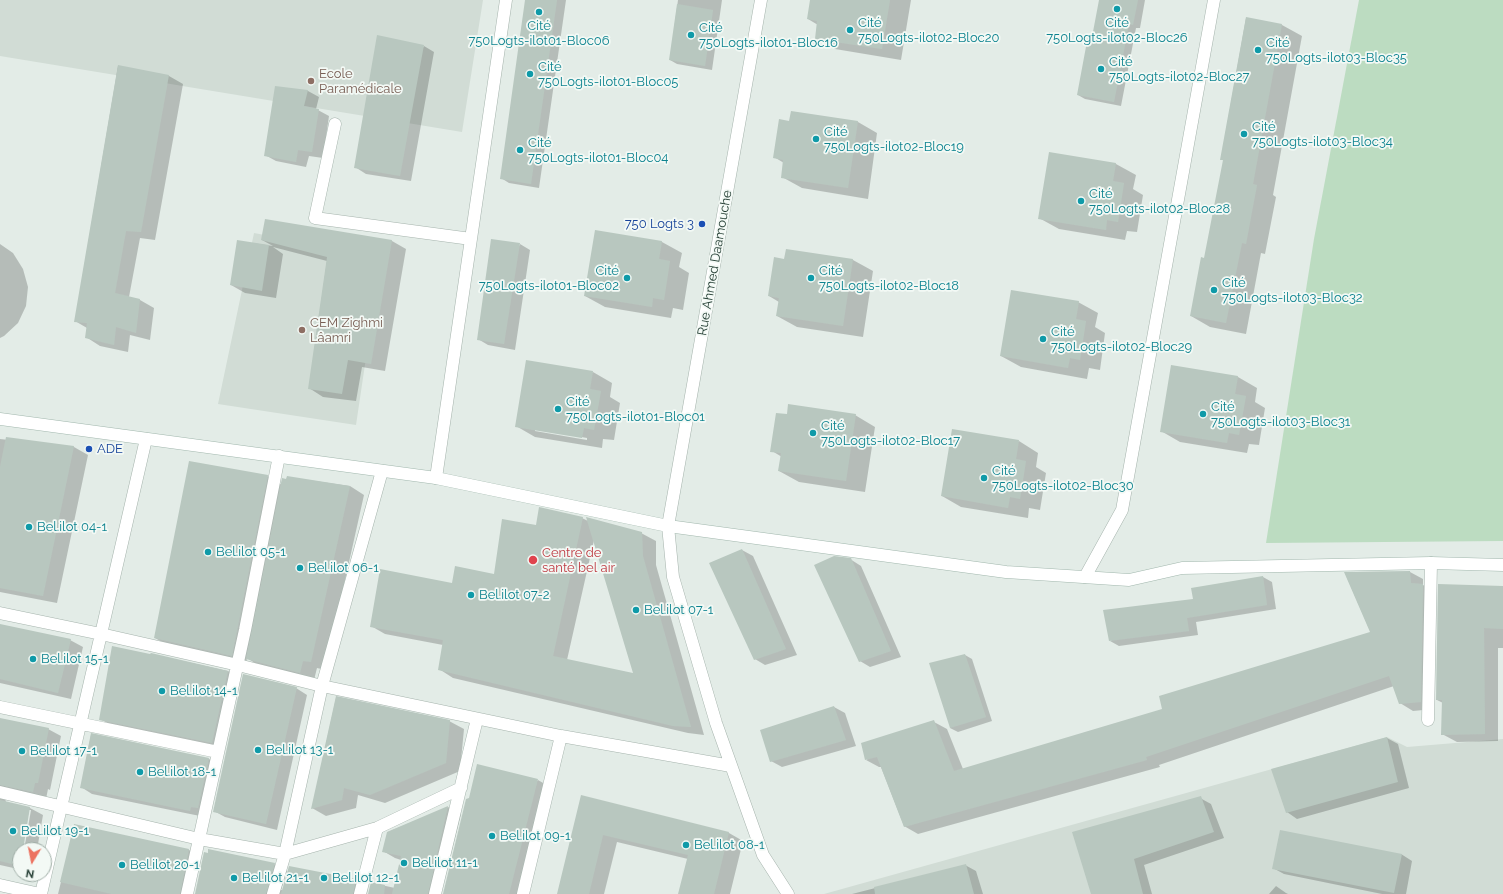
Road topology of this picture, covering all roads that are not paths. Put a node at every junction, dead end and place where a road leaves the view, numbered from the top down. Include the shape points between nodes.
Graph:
1 (506, 0) edge
2 (761, 0) edge
3 (1214, 0) edge
4 (335, 124) dead end
5 (471, 239) junction
6 (0, 419) edge
7 (146, 439) junction
8 (279, 456) junction
9 (382, 471) junction
10 (436, 478) junction
11 (668, 526) junction
12 (1432, 563) junction
13 (1503, 565) edge
14 (1085, 577) junction
15 (0, 614) edge
16 (101, 634) junction
17 (238, 665) junction
18 (322, 686) junction
19 (0, 707) edge
20 (477, 719) junction
21 (1428, 720) dead end
22 (80, 724) junction
23 (561, 736) junction
24 (218, 752) junction
25 (731, 766) junction
26 (461, 788) junction
27 (0, 792) edge
28 (62, 808) junction
29 (377, 828) junction
30 (199, 839) junction
31 (285, 854) junction
32 (0, 885) edge
33 (41, 894) edge
34 (187, 894) edge
35 (273, 894) edge
36 (360, 894) edge
37 (435, 894) edge
38 (523, 894) edge
39 (788, 894) edge

1 - 5 street
2 - 11 street, Rue Ahmed Daamouche
3 - 14 street via 1122,510
4 - 5 street via 315,218
5 - 10 street
6 - 7 street
7 - 8 street
7 - 16 street
8 - 9 street
8 - 17 street
9 - 10 street
9 - 18 street
10 - 11 street
11 - 14 street via 1006,572
11 - 25 street, Rue Ahmed Daamouche via 674,577
12 - 13 street
12 - 14 street via 1182,568 1129,580
12 - 21 street
15 - 16 street
16 - 17 street
16 - 22 street
17 - 18 street
17 - 24 street
18 - 20 street
18 - 31 street
19 - 22 street
20 - 23 street
20 - 26 street
22 - 24 street
22 - 28 street
23 - 25 street
23 - 38 street
24 - 30 street
25 - 39 street, Rue Ahmed Daamouche via 763,855
26 - 29 street
26 - 37 street
27 - 28 street
28 - 30 street
28 - 33 street
29 - 31 street
29 - 36 street
30 - 31 street
30 - 34 street
31 - 35 street
32 - 33 street

